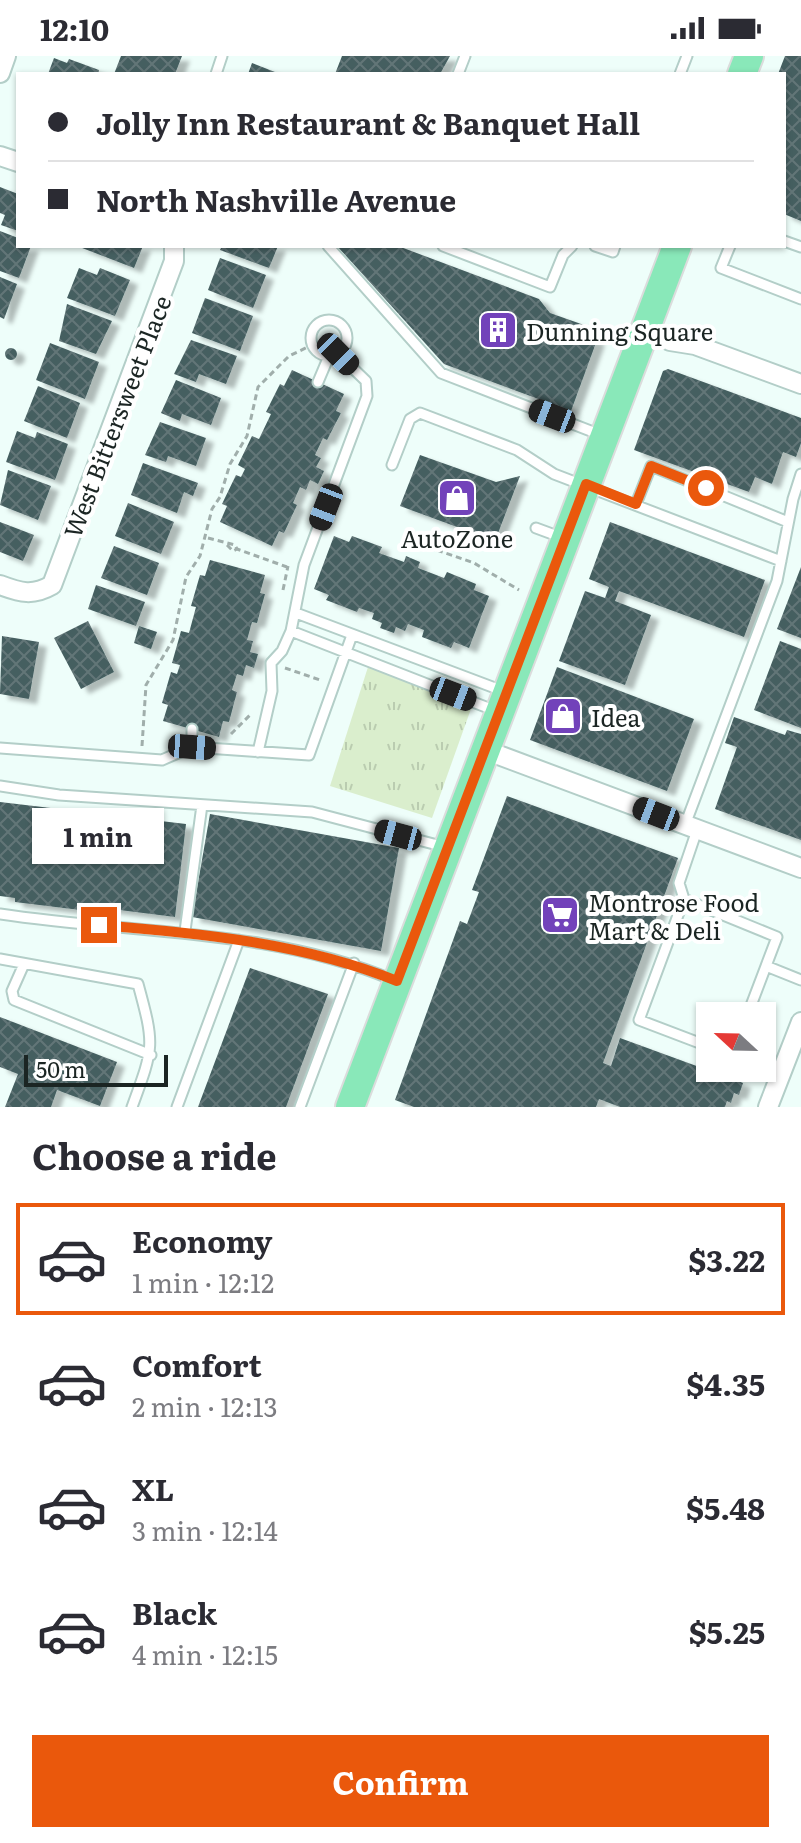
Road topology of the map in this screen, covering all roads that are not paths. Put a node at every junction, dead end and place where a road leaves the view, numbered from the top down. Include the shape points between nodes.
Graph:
1 (6, 56) edge
2 (0, 73) edge
3 (174, 248) edge
4 (330, 248) edge
5 (448, 248) edge
6 (570, 248) edge
7 (676, 248) edge
8 (729, 248) edge
9 (801, 299) edge
10 (646, 327) junction
11 (334, 355) junction
12 (318, 382) dead end
13 (801, 384) edge
14 (604, 436) junction
15 (392, 465) dead end
16 (801, 474) edge
17 (586, 484) junction
18 (636, 504) junction
19 (788, 522) junction
20 (536, 528) dead end
21 (565, 539) junction
22 (781, 561) junction
23 (0, 585) edge
24 (296, 613) junction
25 (291, 631) junction
26 (352, 635) junction
27 (346, 653) junction
28 (412, 657) junction
29 (405, 675) junction
30 (503, 702) junction
31 (192, 729) dead end
32 (192, 747) junction
33 (0, 748) edge
34 (485, 750) junction
35 (258, 752) junction
36 (0, 786) edge
37 (202, 805) junction
38 (691, 827) junction
39 (448, 848) junction
40 (801, 868) edge
41 (684, 899) junction
42 (0, 914) edge
43 (185, 931) junction
44 (239, 940) junction
45 (0, 959) edge
46 (354, 963) junction
47 (24, 964) junction
48 (766, 966) junction
49 (801, 980) edge
50 (397, 981) junction
51 (752, 1002) edge
52 (801, 1022) edge
53 (696, 1042) edge
54 (151, 1055) junction
55 (776, 1073) edge
56 (781, 1075) junction
57 (132, 1107) edge
58 (177, 1107) edge
59 (300, 1107) edge
60 (350, 1107) edge
61 (768, 1107) edge

1 - 2 street
3 - 23 street, West Bittersweet Place via 174,261 52,585 23,594
4 - 14 lane via 441,373
5 - 6 lane via 550,287
7 - 10 main road
8 - 9 lane via 721,268
10 - 13 street via 670,341
10 - 14 main road
11 - 11 lane via 346,345 347,333 335,320 323,320 314,328 312,345 319,353
11 - 12 lane
11 - 24 lane via 366,381 367,396 302,573
14 - 17 main road
15 - 17 lane via 410,419 420,413 517,450 554,474
16 - 19 lane
17 - 18 lane
17 - 21 main road
18 - 19 lane via 651,466
18 - 22 lane
19 - 22 lane
20 - 21 lane
21 - 30 main road
22 - 38 lane
24 - 25 lane
24 - 26 lane
25 - 27 lane
25 - 35 lane via 271,663 272,691
26 - 27 lane
26 - 28 lane
27 - 29 lane
27 - 35 lane via 309,755
28 - 29 lane
28 - 30 lane
29 - 30 lane
30 - 34 main road
31 - 32 lane
32 - 33 lane via 162,760
32 - 35 lane
34 - 38 street
34 - 39 main road
36 - 37 lane
37 - 39 lane via 312,812
37 - 43 lane
38 - 40 street
38 - 41 lane via 679,883
39 - 50 main road
41 - 48 lane via 777,937
41 - 53 lane via 639,1020
42 - 43 lane
43 - 44 lane
44 - 46 lane
44 - 58 lane
45 - 47 lane
46 - 50 lane
46 - 59 lane
47 - 54 lane via 12,991 14,1000
47 - 54 lane via 138,984 152,1037
48 - 49 lane
48 - 51 lane
50 - 60 main road
52 - 56 street
54 - 57 lane
55 - 56 lane
56 - 61 street

